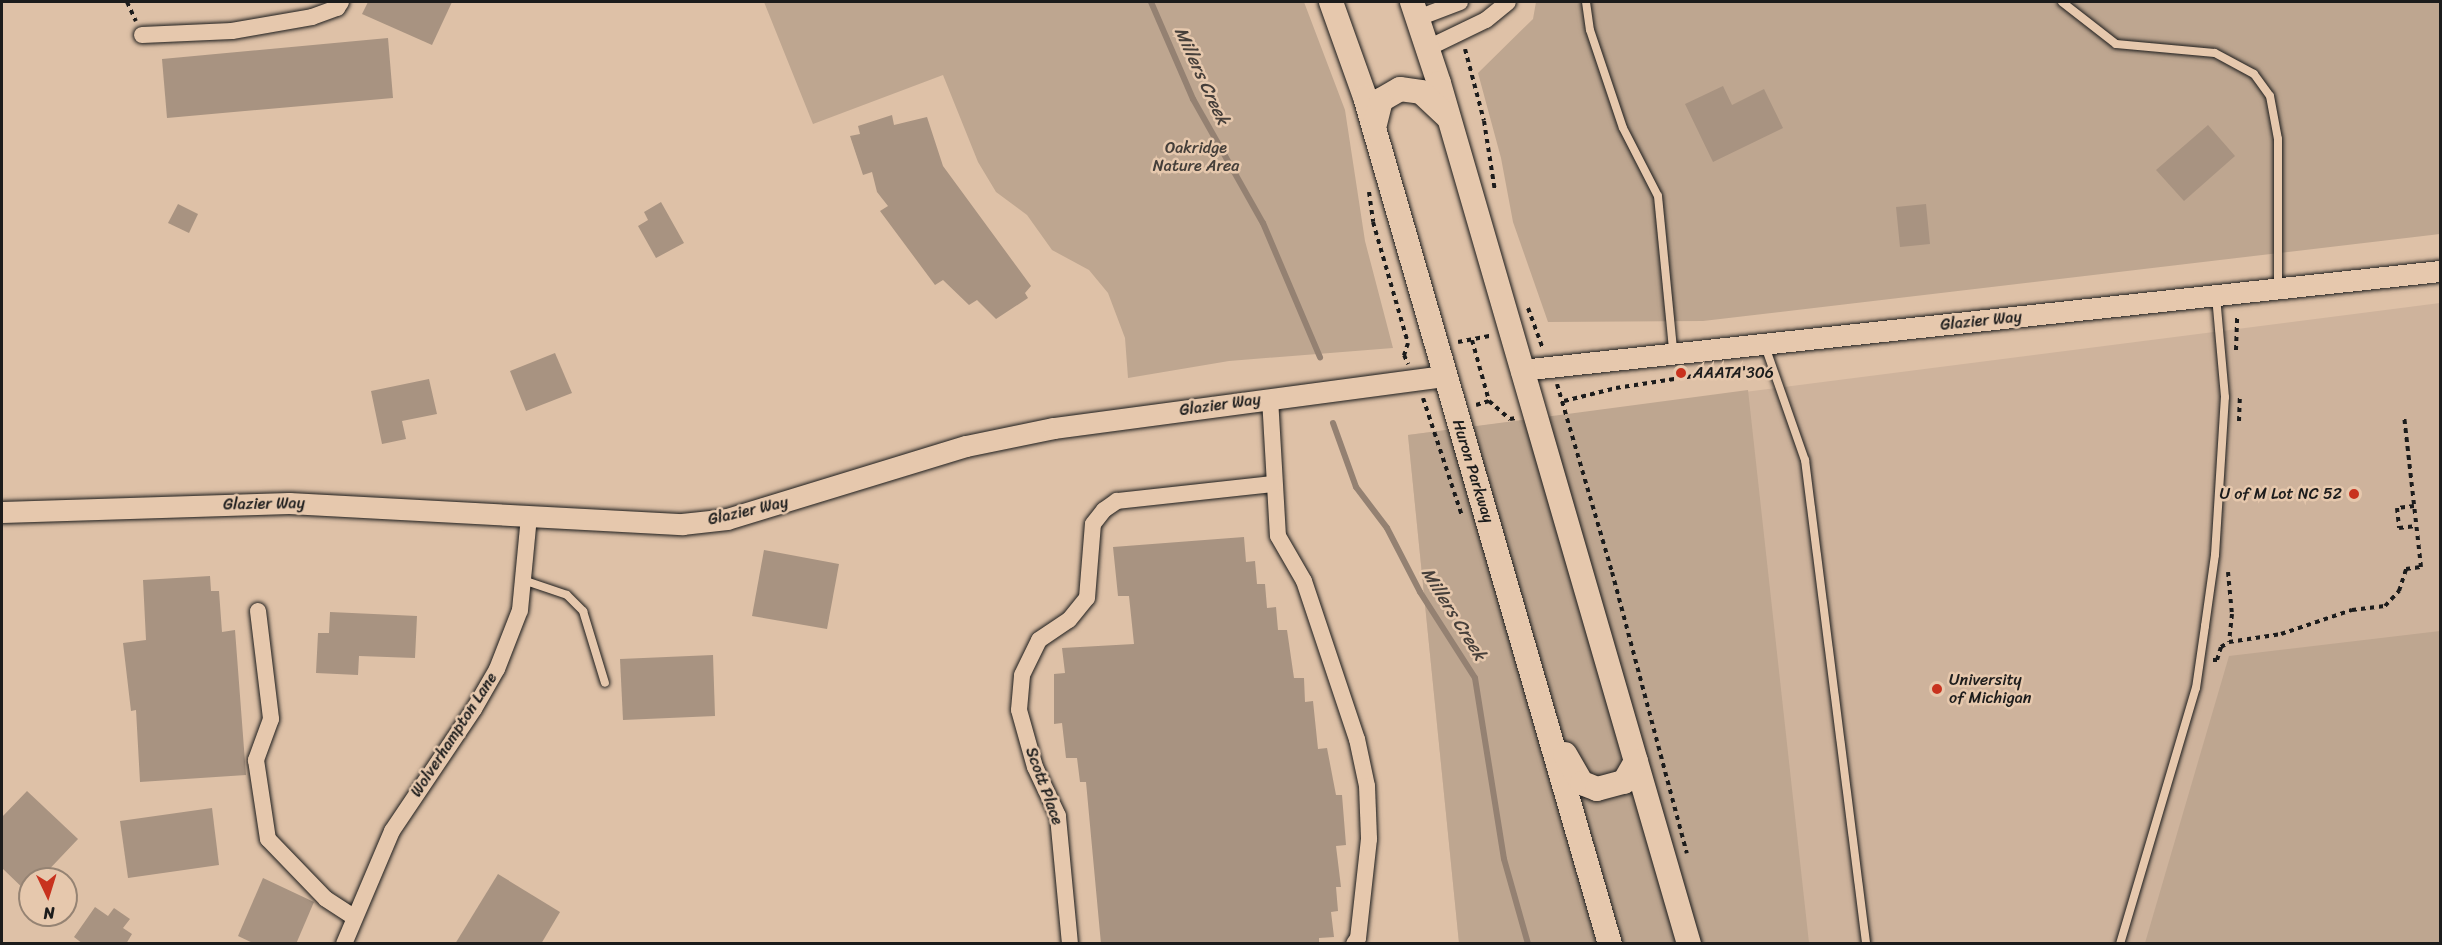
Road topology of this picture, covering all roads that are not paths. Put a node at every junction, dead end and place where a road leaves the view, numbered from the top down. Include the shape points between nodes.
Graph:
1 (341, 2) edge
2 (1331, 2) edge
3 (1460, 2) edge
4 (1508, 2) edge
5 (1586, 2) edge
6 (2062, 2) edge
7 (1415, 10) edge
8 (142, 35) dead end
9 (1428, 48) junction
10 (1449, 118) junction
11 (1374, 128) junction
12 (2440, 271) edge
13 (2278, 291) junction
14 (2216, 297) junction
15 (1763, 343) junction
16 (1673, 351) junction
17 (1521, 370) junction
18 (1445, 376) junction
19 (1270, 398) junction
20 (1274, 484) junction
21 (2, 512) edge
22 (529, 516) junction
23 (523, 580) junction
24 (258, 611) dead end
25 (605, 683) dead end
26 (1539, 700) junction
27 (1636, 761) junction
28 (354, 917) junction
29 (344, 944) edge
30 (1070, 944) edge
31 (1354, 944) edge
32 (1610, 944) edge
33 (1689, 944) edge
34 (1866, 944) edge
35 (2120, 944) edge

1 - 8 street via 337,8 312,17 232,31
2 - 11 main road, Huron Parkway
3 - 7 street
4 - 9 street via 1486,20
5 - 16 lane via 1590,30 1623,128 1658,196
6 - 13 lane via 2116,44 2215,53 2254,74 2270,96 2278,139
7 - 9 main road
9 - 10 main road
10 - 11 main road via 1421,92 1400,89 1381,100
10 - 17 main road
11 - 18 main road, Huron Parkway
12 - 13 street, Glazier Way
13 - 14 street, Glazier Way
14 - 15 street, Glazier Way
14 - 35 lane via 2224,397 2215,555 2207,614 2196,688
15 - 16 street, Glazier Way
15 - 34 lane via 1805,460
16 - 17 street, Glazier Way
17 - 27 main road
18 - 19 street, Glazier Way
18 - 26 main road, Huron Parkway
19 - 20 street
19 - 22 street, Glazier Way via 1054,428 966,446 727,519 671,524
20 - 30 street, Scott Place via 1117,501 1104,510 1093,524 1087,598 1069,620 1039,640 1022,675 1019,710 1035,767 1058,816
20 - 31 street via 1278,536 1304,581 1357,739 1367,786 1369,839 1358,938
21 - 22 street, Glazier Way via 289,503 384,505
22 - 23 street, Wolverhampton Lane
23 - 25 lane via 567,595 583,611
23 - 28 street, Wolverhampton Lane via 520,610 497,669 392,831
24 - 28 street via 271,719 256,760 268,838 326,899
26 - 27 main road via 1582,783 1598,789 1615,787 1628,777
26 - 32 main road, Huron Parkway
27 - 33 main road
28 - 29 street, Wolverhampton Lane

